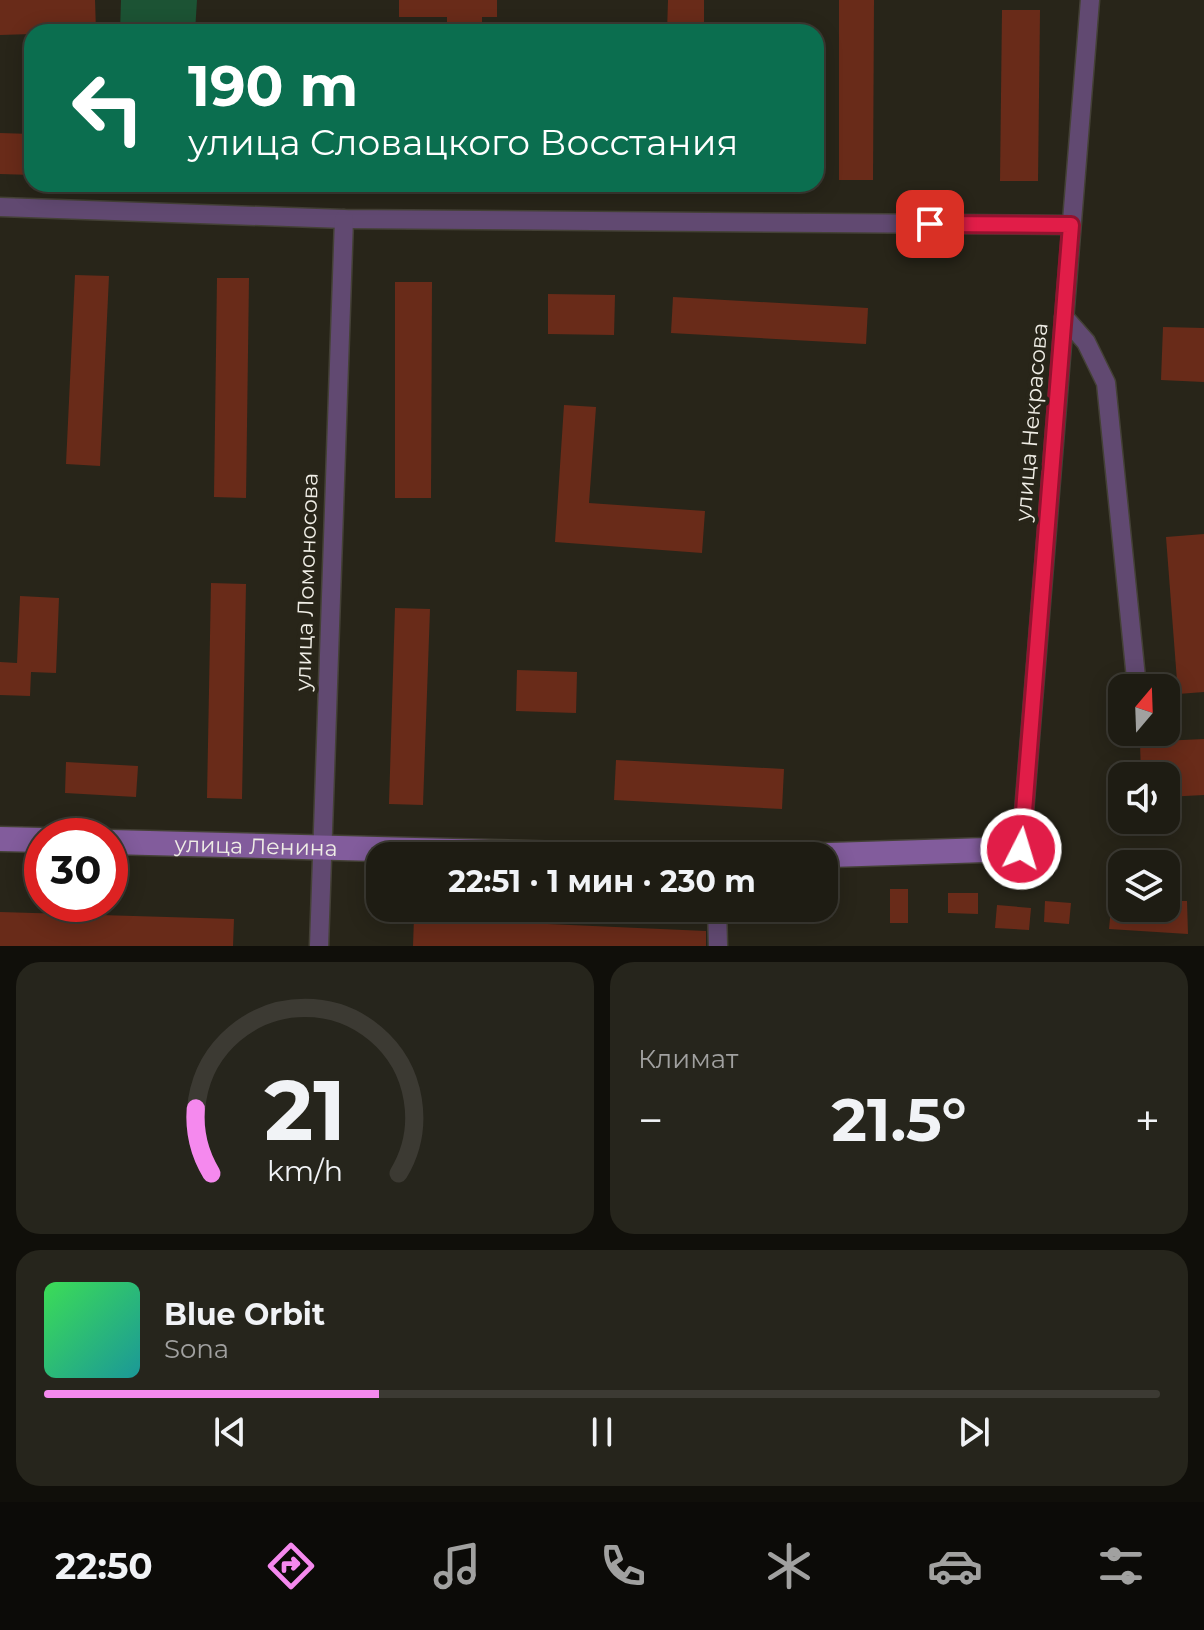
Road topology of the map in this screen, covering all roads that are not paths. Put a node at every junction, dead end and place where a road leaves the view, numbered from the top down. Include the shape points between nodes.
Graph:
1 (1090, 0) edge
2 (0, 207) edge
3 (344, 219) junction
4 (1071, 225) junction
5 (1064, 317) junction
6 (1136, 674) edge
7 (0, 839) edge
8 (24, 840) edge
9 (128, 842) edge
10 (320, 847) junction
11 (366, 848) edge
12 (1021, 849) joint
13 (838, 855) edge
14 (717, 922) edge
15 (319, 946) edge
16 (718, 946) edge

1 - 4 street, улица Некрасова
2 - 3 street
3 - 4 street
3 - 10 street, улица Ломоносова
4 - 5 street, улица Некрасова
5 - 6 street via 1086,342 1106,383
5 - 12 street, улица Некрасова
7 - 8 main road
9 - 10 main road, улица Ленина
10 - 11 main road, улица Ленина
10 - 15 street, улица Ломоносова
12 - 13 main road
14 - 16 street

